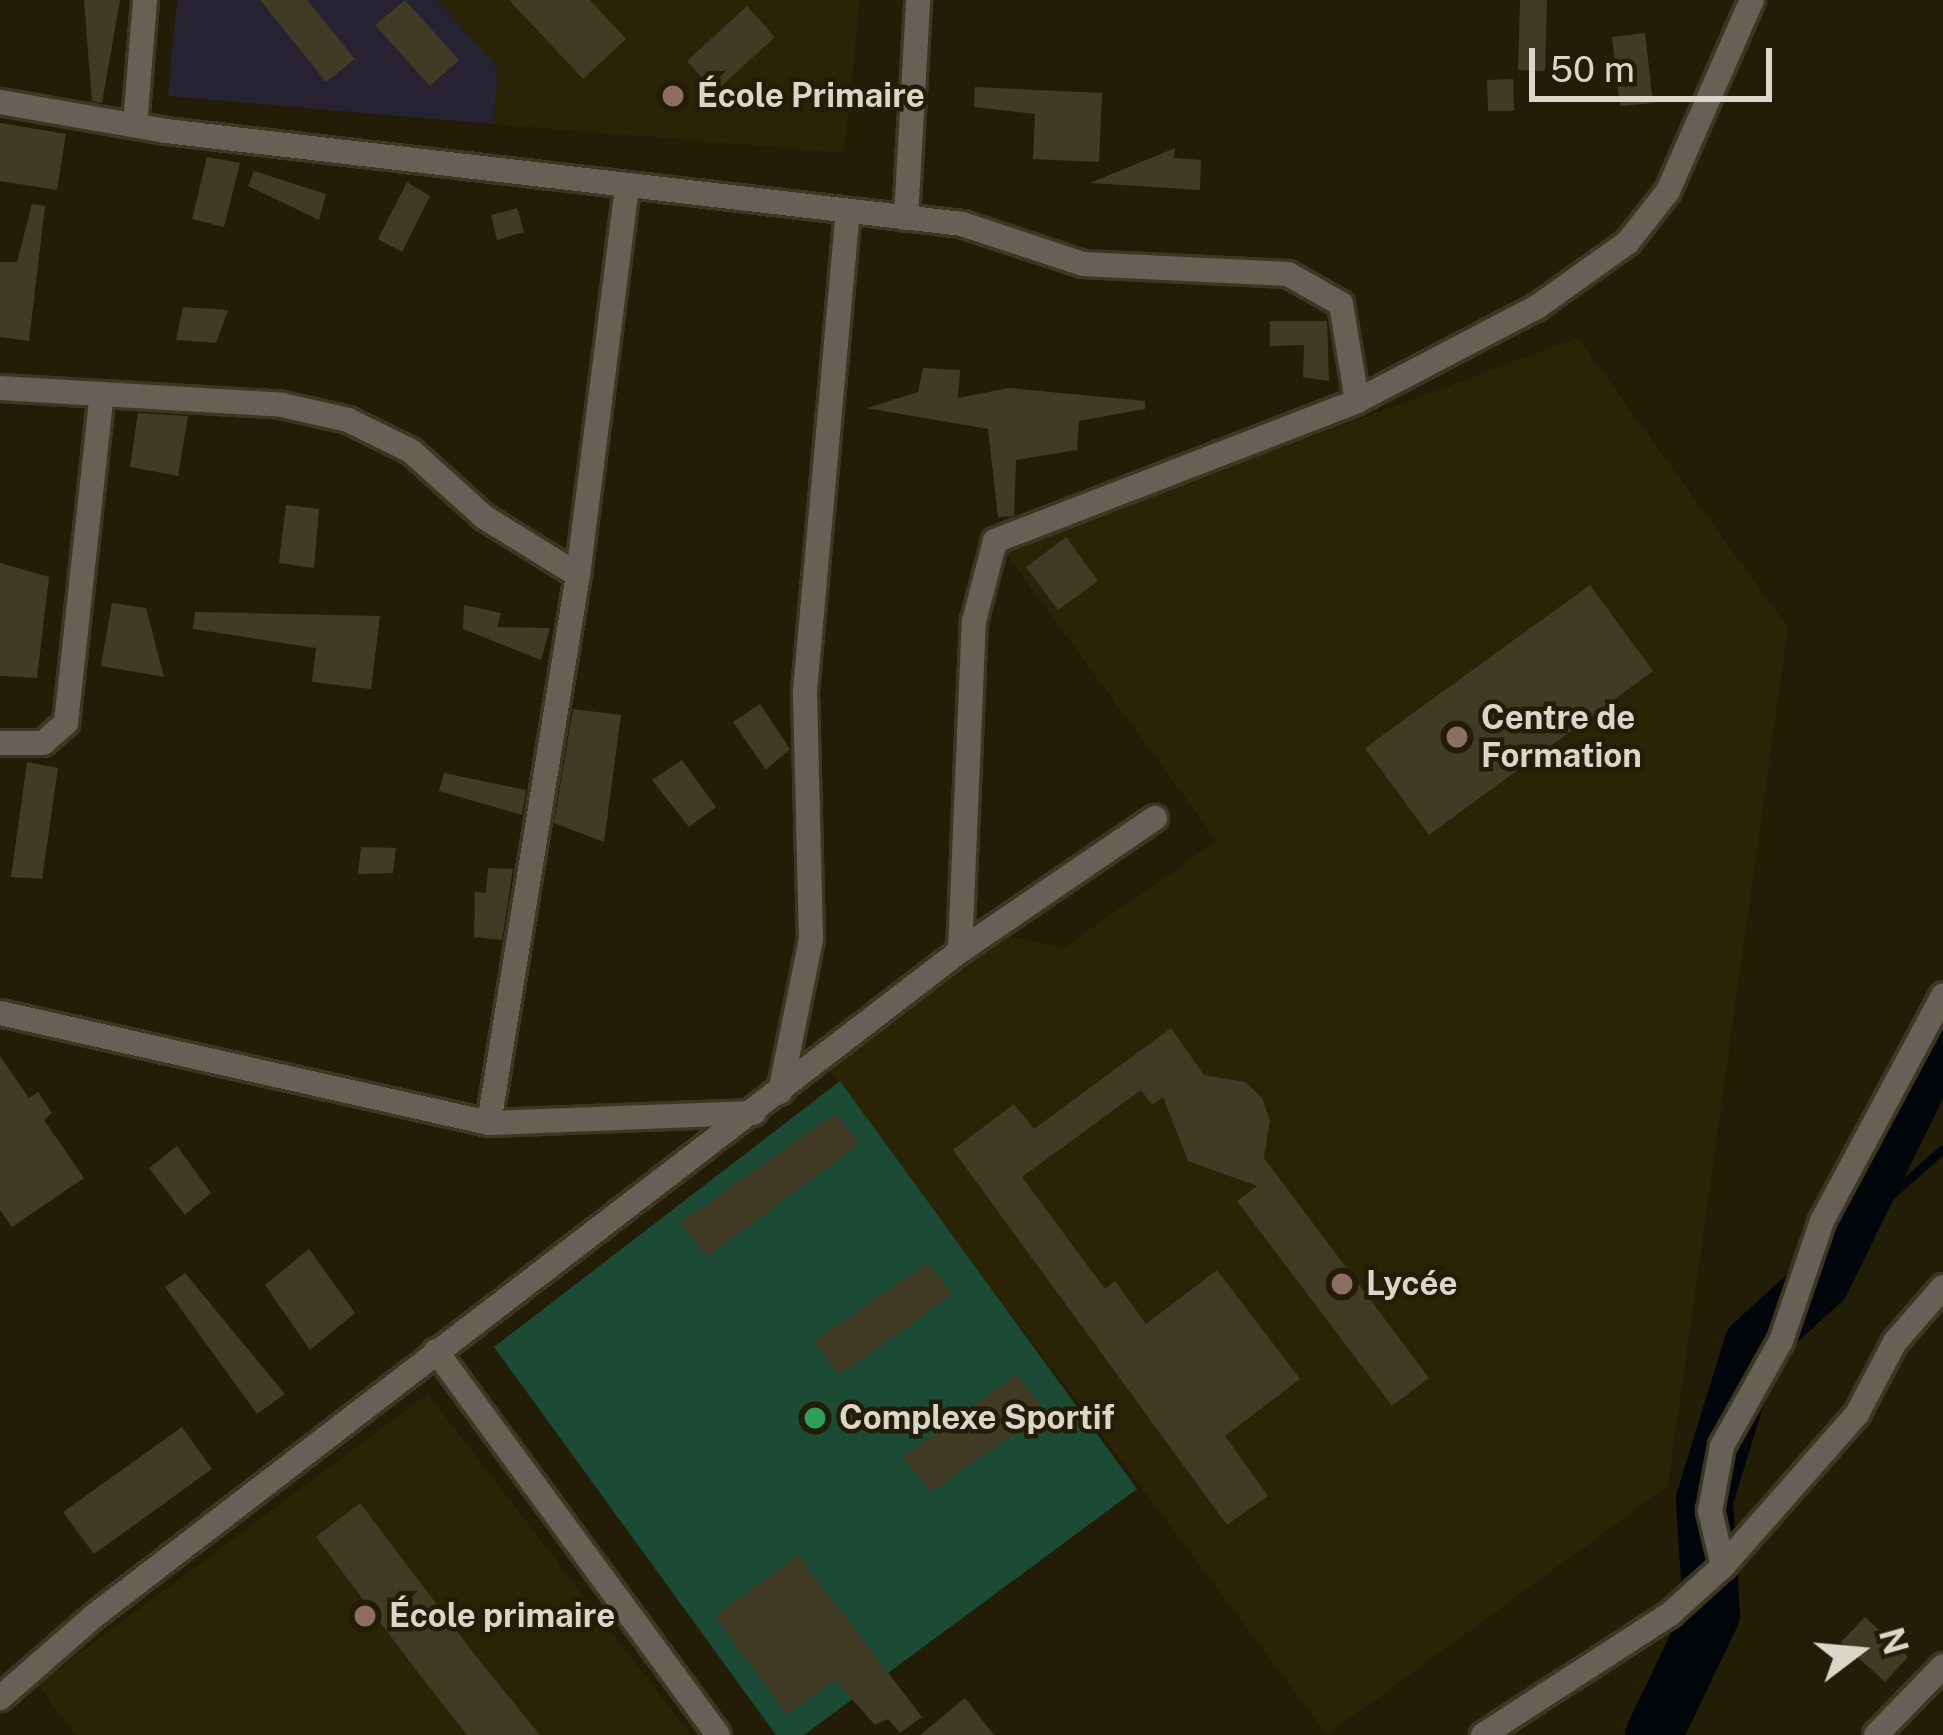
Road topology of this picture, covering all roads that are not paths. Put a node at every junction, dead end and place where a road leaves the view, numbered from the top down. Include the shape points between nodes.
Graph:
1 (146, 0) edge
2 (918, 0) edge
3 (1752, 0) edge
4 (0, 102) edge
5 (135, 125) junction
6 (627, 190) junction
7 (847, 216) junction
8 (906, 218) junction
9 (0, 388) edge
10 (102, 394) junction
11 (1358, 401) junction
12 (578, 575) junction
13 (0, 743) edge
14 (1155, 818) dead end
15 (960, 951) junction
16 (1943, 995) edge
17 (0, 1013) edge
18 (780, 1092) junction
19 (754, 1113) junction
20 (489, 1123) junction
21 (1943, 1287) edge
22 (436, 1351) junction
23 (1723, 1566) junction
24 (1943, 1666) edge
25 (0, 1698) edge
26 (718, 1735) edge
27 (1483, 1735) edge
28 (1876, 1735) edge

1 - 5 street
2 - 8 street
3 - 11 street via 1668,190 1628,242 1538,307
4 - 5 street
5 - 6 street
6 - 7 street
6 - 12 street
7 - 8 street
7 - 18 street via 805,691 811,939
8 - 11 street via 962,224 1083,264 1308,278 1351,323
9 - 10 street
10 - 12 street via 282,405 348,420 412,451 484,518
10 - 13 street via 66,723 43,743
11 - 15 street via 995,541 974,621
12 - 20 street
14 - 15 street
15 - 18 street
16 - 23 street via 1822,1221 1781,1341 1722,1446 1710,1511
17 - 20 street
18 - 19 street
19 - 20 street
19 - 22 street
21 - 23 street via 1895,1342 1857,1414
22 - 25 street
22 - 26 street
23 - 27 street via 1670,1614
24 - 28 street

